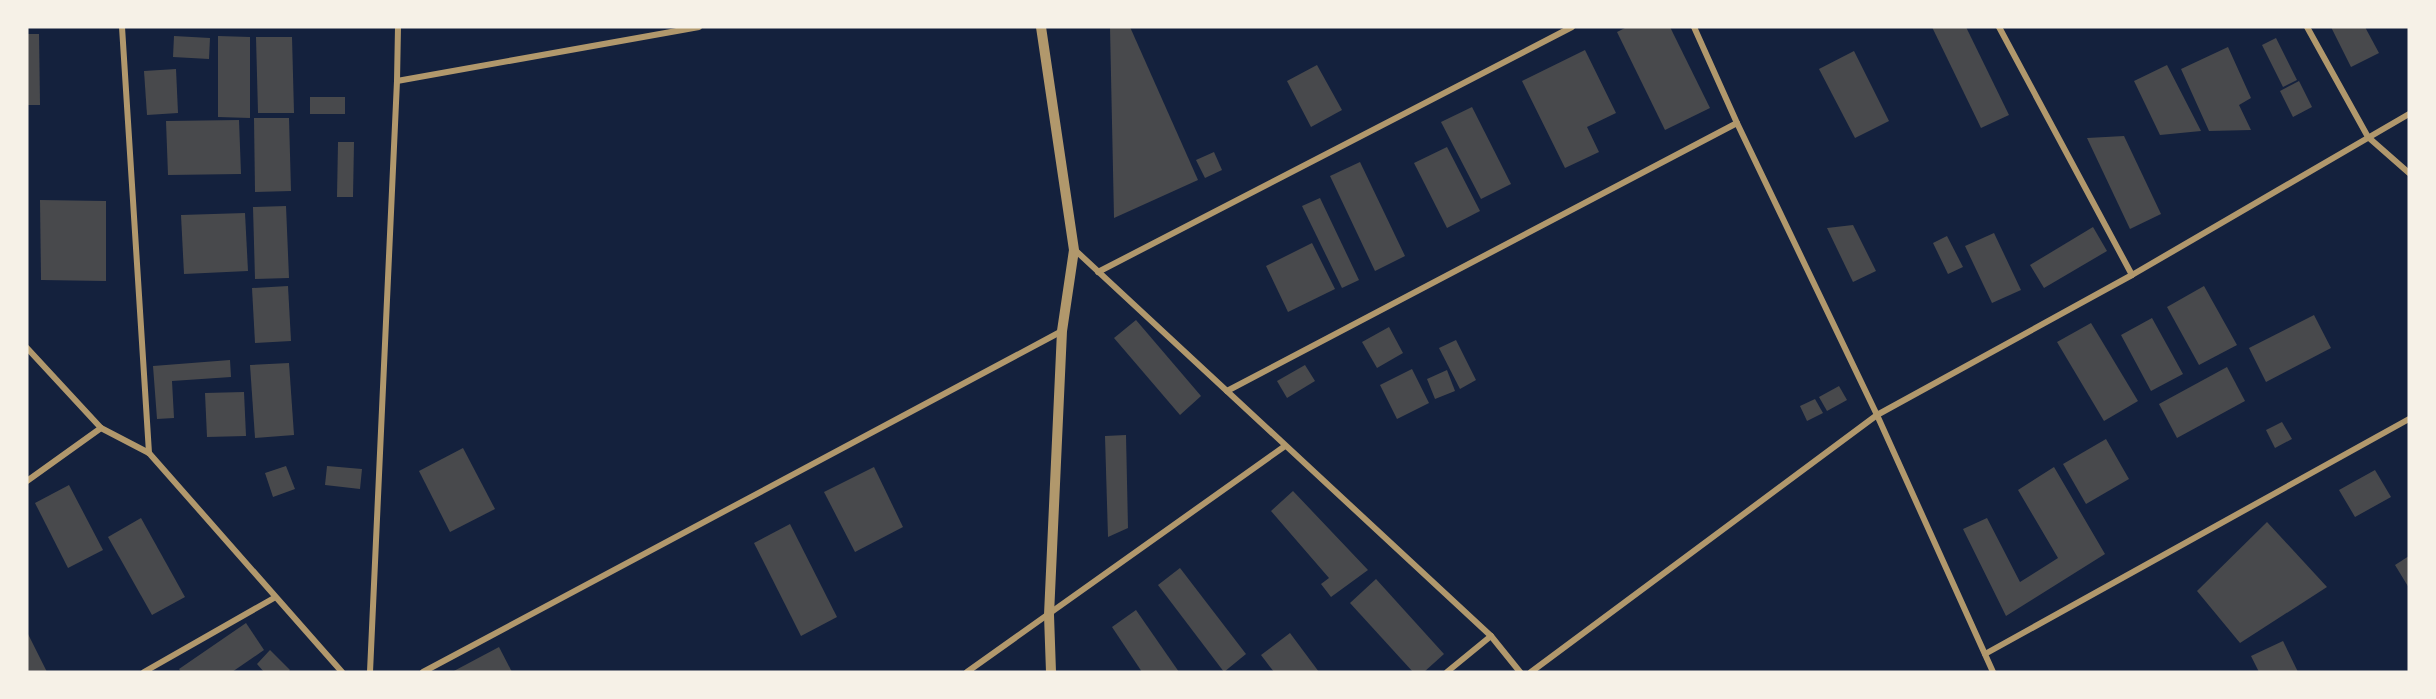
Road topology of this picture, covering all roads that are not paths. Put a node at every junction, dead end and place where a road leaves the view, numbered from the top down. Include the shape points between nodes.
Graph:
1 (123, 27) edge
2 (398, 27) edge
3 (699, 27) edge
4 (1041, 27) edge
5 (1572, 27) edge
6 (1694, 27) edge
7 (1999, 27) edge
8 (2307, 27) edge
9 (397, 81) junction
10 (2409, 114) edge
11 (1737, 123) junction
12 (2367, 137) junction
13 (2409, 173) edge
14 (1074, 250) junction
15 (1098, 272) junction
16 (2132, 275) junction
17 (1062, 331) junction
18 (27, 348) edge
19 (1227, 391) junction
20 (1877, 415) junction
21 (2409, 419) edge
22 (101, 428) junction
23 (1285, 446) junction
24 (149, 453) junction
25 (27, 481) edge
26 (274, 598) junction
27 (1049, 615) junction
28 (1491, 636) junction
29 (1985, 654) junction
30 (144, 672) edge
31 (342, 672) edge
32 (370, 672) edge
33 (423, 672) edge
34 (967, 672) edge
35 (1051, 672) edge
36 (1447, 672) edge
37 (1520, 672) edge
38 (1531, 672) edge
39 (1993, 672) edge

1 - 24 street
2 - 9 street
3 - 9 street
4 - 14 street
5 - 15 street
6 - 11 street
7 - 16 street
8 - 12 street
9 - 32 street
10 - 12 street
11 - 19 street
11 - 20 street
12 - 13 street
12 - 16 street
14 - 15 street
14 - 17 street
15 - 19 street
16 - 20 street
17 - 27 street
17 - 33 street
18 - 22 street
19 - 23 street
20 - 29 street
20 - 38 street
21 - 29 street
22 - 24 street
22 - 25 street
23 - 27 street
23 - 28 street
24 - 26 street
26 - 30 street
26 - 31 street
27 - 34 street
27 - 35 street
28 - 36 street
28 - 37 street
29 - 39 street

